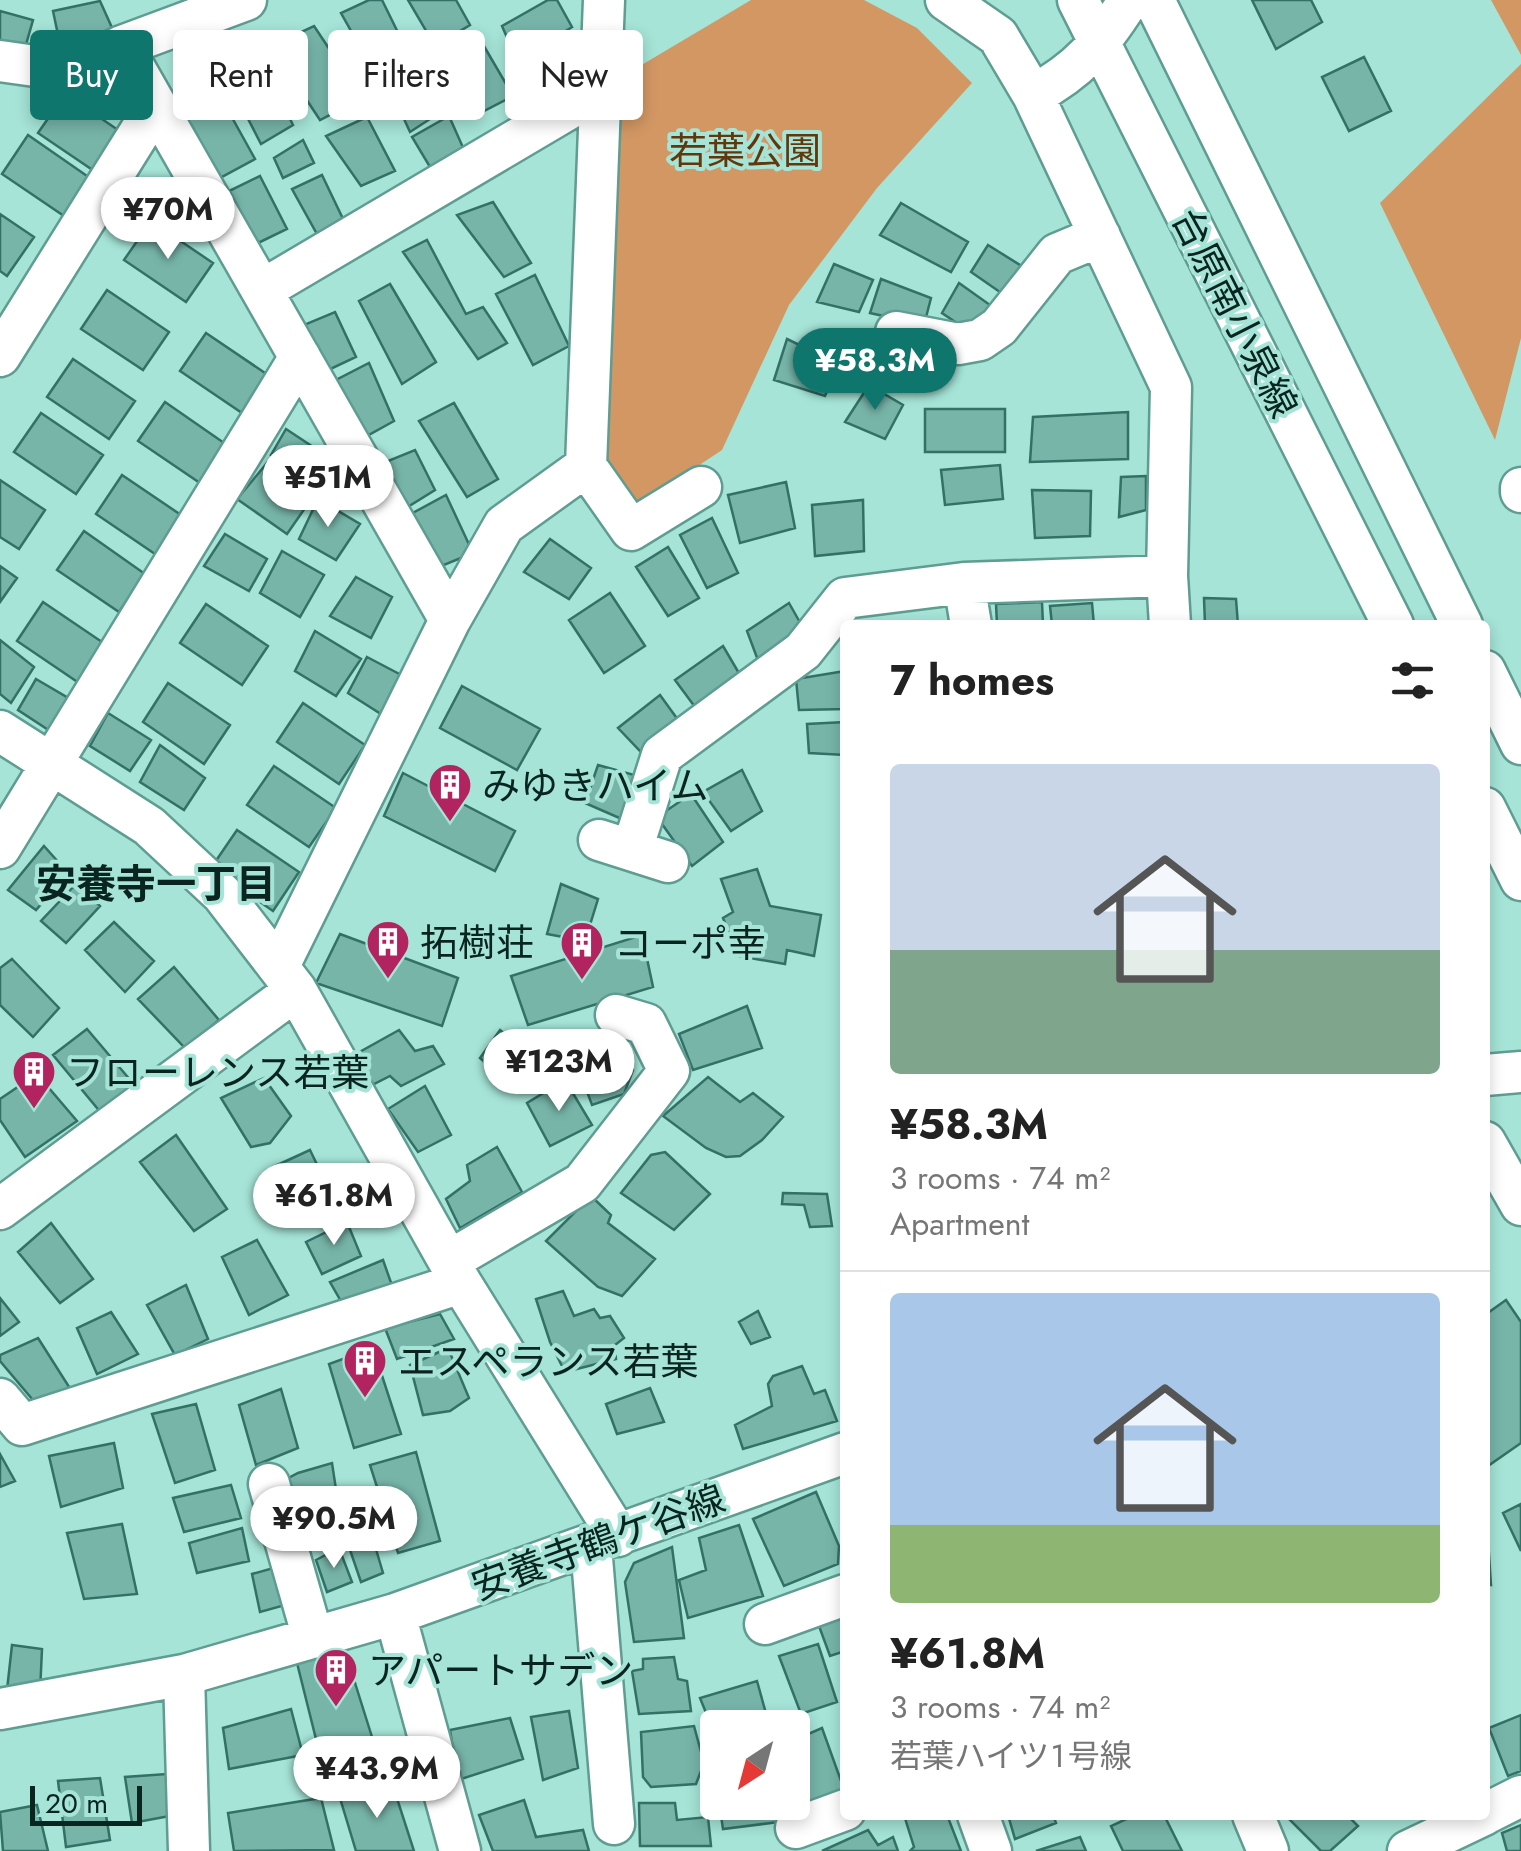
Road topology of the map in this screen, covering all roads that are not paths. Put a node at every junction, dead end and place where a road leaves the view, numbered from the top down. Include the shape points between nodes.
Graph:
1 (246, 0) edge
2 (604, 0) edge
3 (946, 0) edge
4 (1078, 0) edge
5 (1129, 0) edge
6 (1154, 0) edge
7 (602, 30) edge
8 (153, 34) edge
9 (1100, 45) junction
10 (0, 61) edge
11 (30, 65) edge
12 (1033, 95) junction
13 (153, 101) edge
14 (156, 106) junction
15 (550, 120) edge
16 (598, 120) edge
17 (1100, 236) junction
18 (262, 290) junction
19 (896, 332) dead end
20 (0, 356) edge
21 (300, 358) junction
22 (586, 466) junction
23 (700, 487) dead end
24 (1168, 576) junction
25 (964, 583) junction
26 (450, 620) junction
27 (970, 620) edge
28 (1170, 620) edge
29 (1390, 620) edge
30 (1460, 620) edge
31 (1490, 681) edge
32 (0, 730) edge
33 (1521, 744) edge
34 (54, 765) junction
35 (1490, 818) edge
36 (0, 848) edge
37 (633, 851) dead end
38 (1521, 880) edge
39 (287, 978) junction
40 (616, 1015) dead end
41 (1521, 1072) edge
42 (1490, 1075) edge
43 (1490, 1151) edge
44 (1521, 1205) edge
45 (0, 1209) edge
46 (455, 1272) junction
47 (0, 1399) edge
48 (840, 1455) edge
49 (269, 1484) dead end
50 (604, 1541) junction
51 (840, 1597) edge
52 (395, 1614) junction
53 (766, 1624) dead end
54 (313, 1638) junction
55 (184, 1674) junction
56 (0, 1709) edge
57 (1521, 1796) edge
58 (840, 1812) edge
59 (1490, 1816) edge
60 (980, 1820) edge
61 (1255, 1820) edge
62 (614, 1824) dead end
63 (1472, 1827) edge
64 (796, 1828) dead end
65 (189, 1851) edge
66 (460, 1851) edge
67 (991, 1851) edge
68 (1268, 1851) edge
69 (1408, 1851) edge

1 - 8 street
2 - 7 street
3 - 12 street via 998,36
4 - 9 street, 台原南小泉線
5 - 9 street
6 - 30 street, 台原南小泉線
9 - 12 street via 1063,79
9 - 29 street, 台原南小泉線
10 - 11 street
12 - 17 street
13 - 14 street
14 - 18 street
14 - 20 street
15 - 18 street
16 - 22 street
17 - 19 street via 1057,254 999,327 980,340 958,344
17 - 24 street via 1171,387
18 - 21 street
21 - 26 street
21 - 34 street
22 - 23 street via 631,530
22 - 26 street via 504,525
24 - 25 street
24 - 28 street
25 - 27 street
25 - 37 street via 845,598 803,651 662,755
26 - 39 street
31 - 33 street
32 - 34 street
34 - 36 street
34 - 39 street via 149,826 222,894
35 - 38 street
39 - 45 street
39 - 46 street
40 - 46 street via 646,1024 669,1072 582,1183
41 - 42 street
43 - 44 street
46 - 47 street via 22,1425
46 - 50 street
48 - 50 street, 安養寺鶴ケ谷線
49 - 54 street
50 - 52 street, 安養寺鶴ケ谷線
50 - 62 street
51 - 53 street
52 - 54 street, 安養寺鶴ケ谷線
52 - 66 street
54 - 55 street, 安養寺鶴ケ谷線
55 - 56 street, 安養寺鶴ケ谷線
55 - 65 street
57 - 59 street
58 - 64 street
60 - 67 street
61 - 68 street
63 - 69 street

